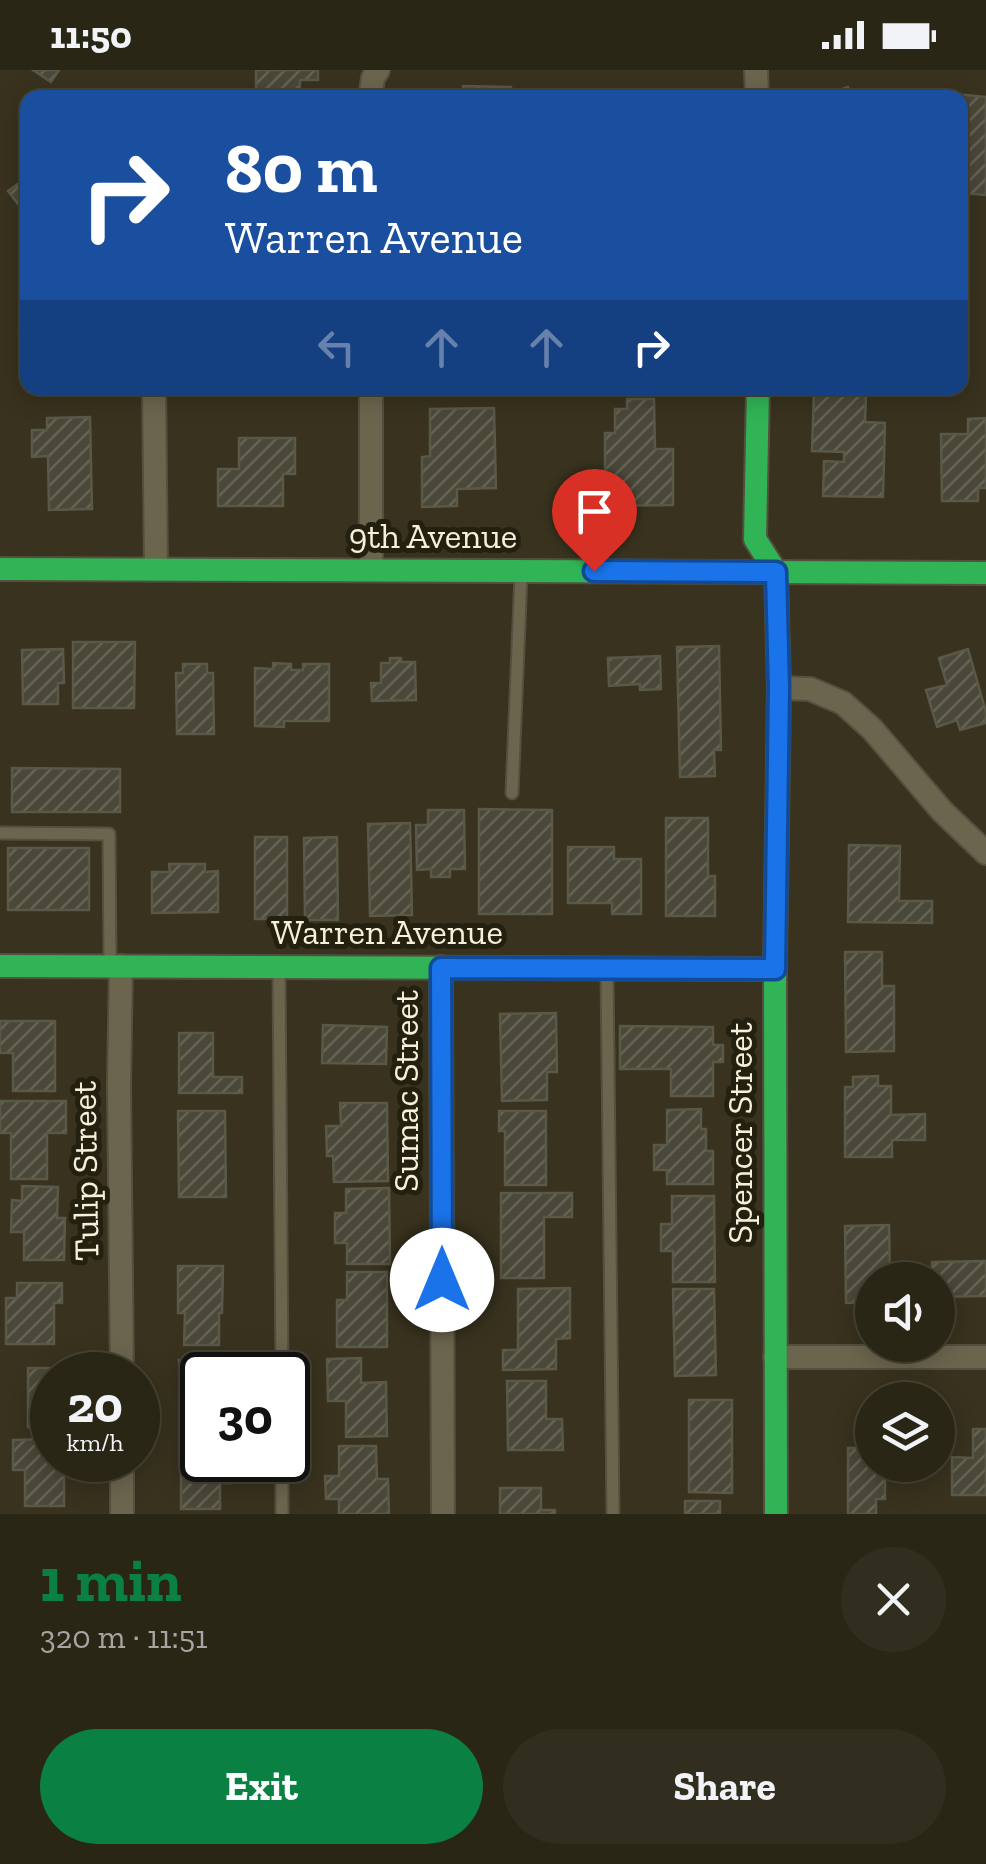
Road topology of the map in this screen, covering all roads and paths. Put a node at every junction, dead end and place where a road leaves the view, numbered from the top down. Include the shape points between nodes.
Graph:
1 (154, 395) edge
2 (370, 395) edge
3 (758, 395) edge
4 (0, 568) edge
5 (156, 569) junction
6 (371, 570) junction
7 (521, 571) junction
8 (776, 572) junction
9 (986, 573) edge
10 (779, 688) junction
11 (512, 793) dead end
12 (0, 834) edge
13 (986, 853) edge
14 (0, 966) edge
15 (115, 966) junction
16 (279, 967) junction
17 (441, 968) junction
18 (607, 968) junction
19 (775, 969) junction
20 (122, 1352) edge
21 (282, 1352) edge
22 (775, 1357) junction
23 (986, 1357) edge
24 (122, 1482) edge
25 (282, 1482) edge
26 (122, 1514) edge
27 (282, 1514) edge
28 (442, 1514) edge
29 (613, 1514) edge
30 (776, 1514) edge

1 - 5 street
2 - 6 street
3 - 8 street via 755,539
4 - 5 street, 9th Avenue
5 - 6 street, 9th Avenue
6 - 7 street, 9th Avenue
7 - 8 street, 9th Avenue
7 - 11 lane
8 - 9 street, 9th Avenue
8 - 10 street, Spencer Street
10 - 13 street via 843,702
10 - 19 street, Spencer Street
12 - 15 lane via 109,834
14 - 15 street, Warren Avenue
15 - 16 street, Warren Avenue
15 - 20 street, Tulip Street
16 - 17 street, Warren Avenue
16 - 21 lane
17 - 18 street, Warren Avenue
17 - 28 street, Sumac Street
18 - 19 street, Warren Avenue
18 - 29 lane
19 - 22 street, Spencer Street
22 - 23 street
22 - 30 street, Spencer Street
24 - 26 street
25 - 27 lane

